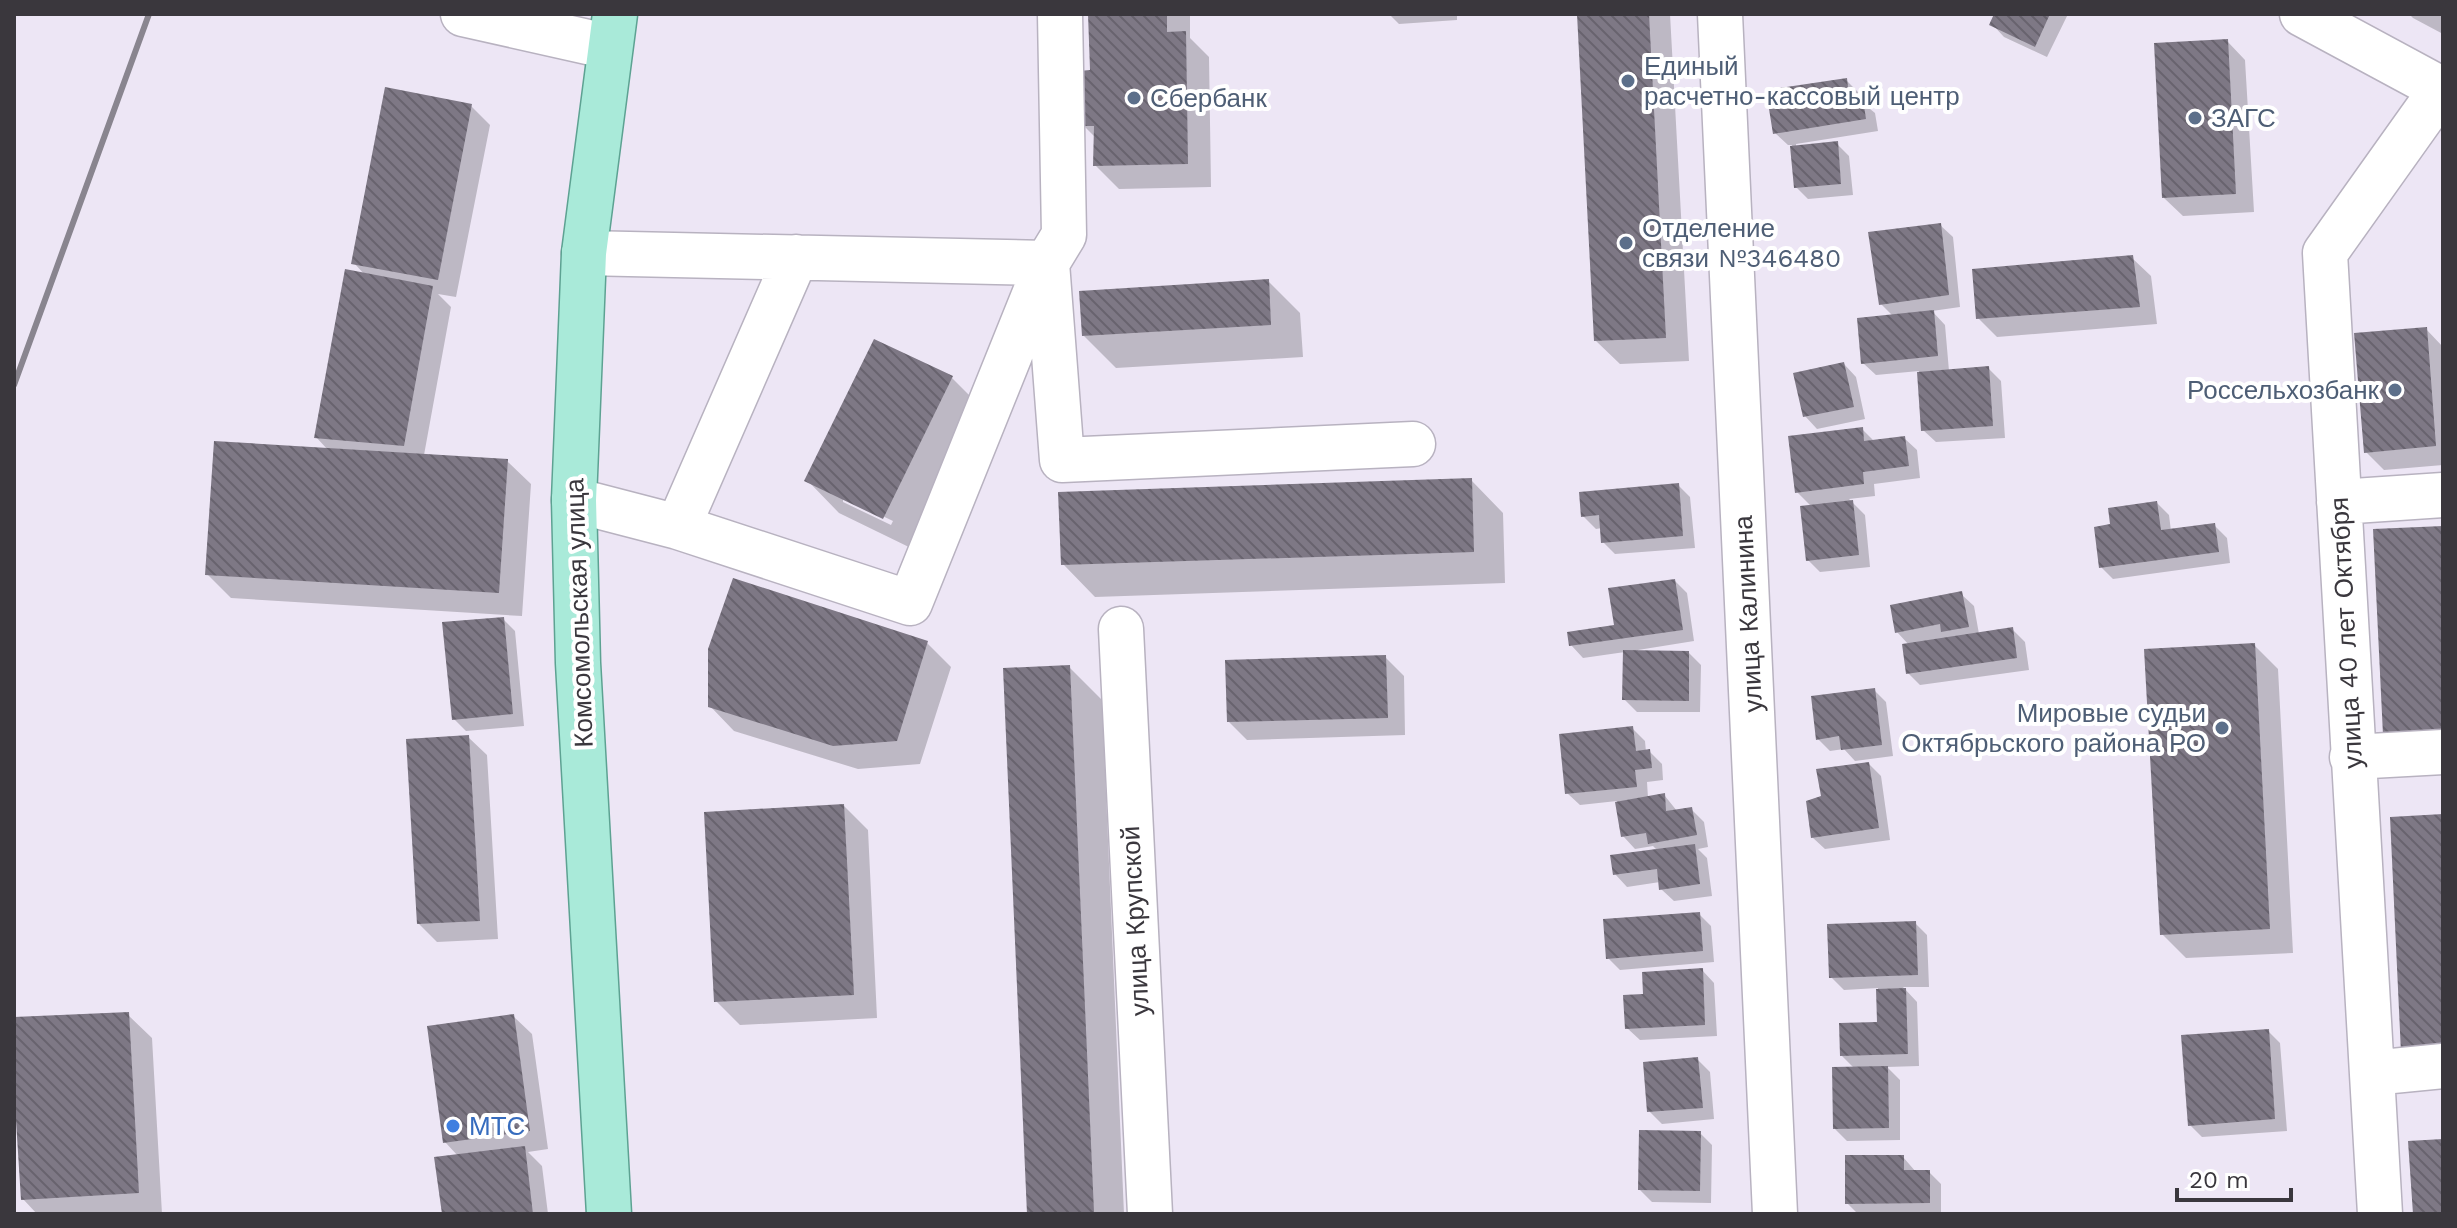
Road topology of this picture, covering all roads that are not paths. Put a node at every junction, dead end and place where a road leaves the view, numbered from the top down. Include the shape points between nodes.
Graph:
1 (463, 14) edge
2 (1060, 14) edge
3 (1720, 14) edge
4 (2302, 14) edge
5 (613, 30) edge
6 (2442, 90) edge
7 (584, 253) junction
8 (796, 257) junction
9 (1047, 263) junction
10 (1413, 444) dead end
11 (2443, 495) edge
12 (574, 500) junction
13 (2339, 502) junction
14 (678, 527) junction
15 (1121, 629) dead end
16 (2443, 752) edge
17 (2352, 757) junction
18 (2443, 1066) edge
19 (2372, 1073) junction
20 (609, 1214) edge
21 (1150, 1214) edge
22 (1775, 1214) edge
23 (2380, 1214) edge

1 - 5 street
2 - 9 street via 1064,235
3 - 22 street, улица Калинина
4 - 6 street
5 - 7 main road, Комсомольская улица
6 - 13 street, улица 40 лет Октября via 2325,253
7 - 8 street
7 - 12 main road, Комсомольская улица
8 - 9 street
8 - 14 street
9 - 10 street via 1062,460
9 - 14 street via 910,603
11 - 13 street
12 - 14 street
12 - 20 main road, Комсомольская улица
13 - 17 street, улица 40 лет Октября
15 - 21 street, улица Крупской
16 - 17 street
17 - 19 street, улица 40 лет Октября
18 - 19 street
19 - 23 street, улица 40 лет Октября

